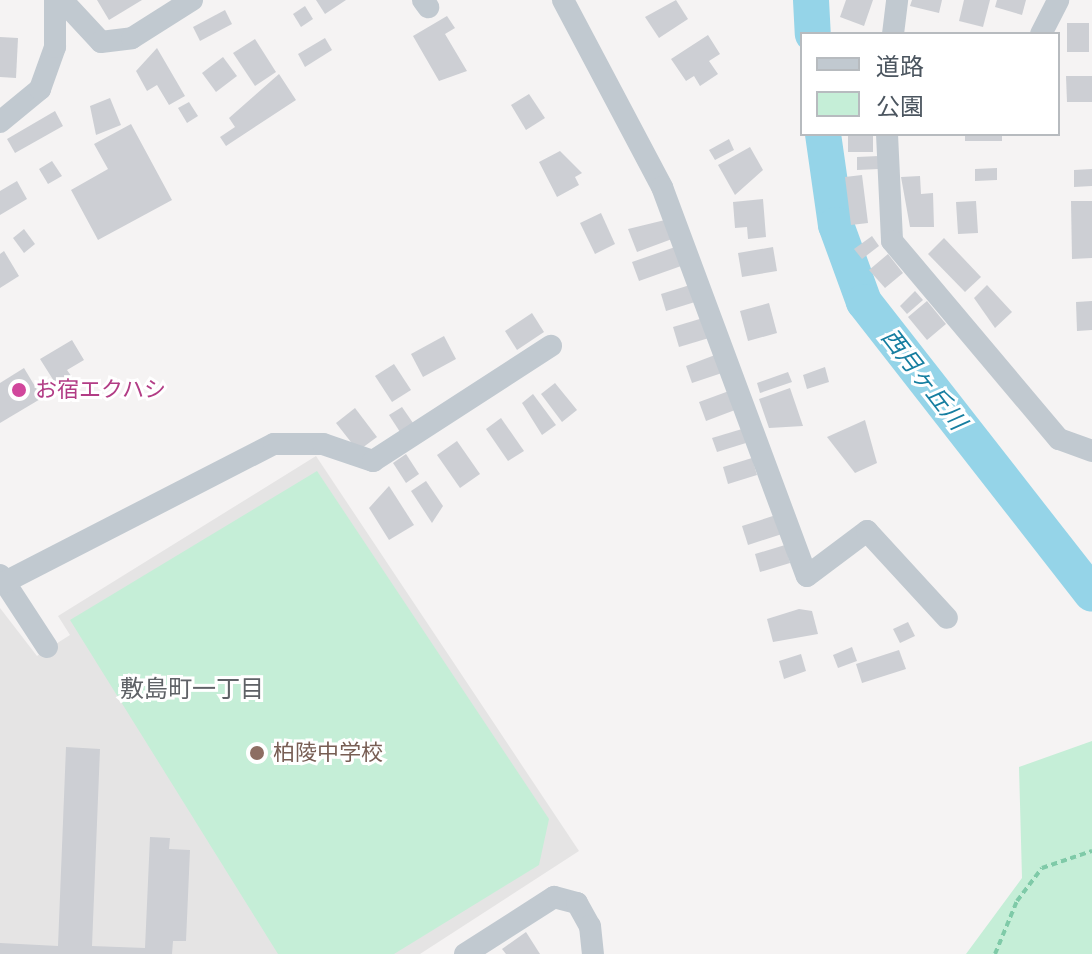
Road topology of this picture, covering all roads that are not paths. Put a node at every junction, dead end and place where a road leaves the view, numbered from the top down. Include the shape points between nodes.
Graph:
1 (55, 0) edge
2 (62, 0) edge
3 (192, 0) edge
4 (563, 0) edge
5 (897, 0) edge
6 (1058, 0) edge
7 (896, 32) edge
8 (1042, 32) edge
9 (0, 122) edge
10 (887, 136) edge
11 (551, 346) dead end
12 (1092, 451) edge
13 (2, 578) edge
14 (947, 618) dead end
15 (47, 647) dead end
16 (465, 954) edge
17 (593, 954) edge

1 - 9 street via 55,47 40,89
2 - 3 street via 101,42 132,38
4 - 14 street via 662,187 807,576 867,531
5 - 7 street
6 - 8 street
10 - 12 street via 892,241 1059,439
11 - 13 street via 373,461 323,444 274,444
13 - 15 street
16 - 17 street via 554,897 577,903 590,926

